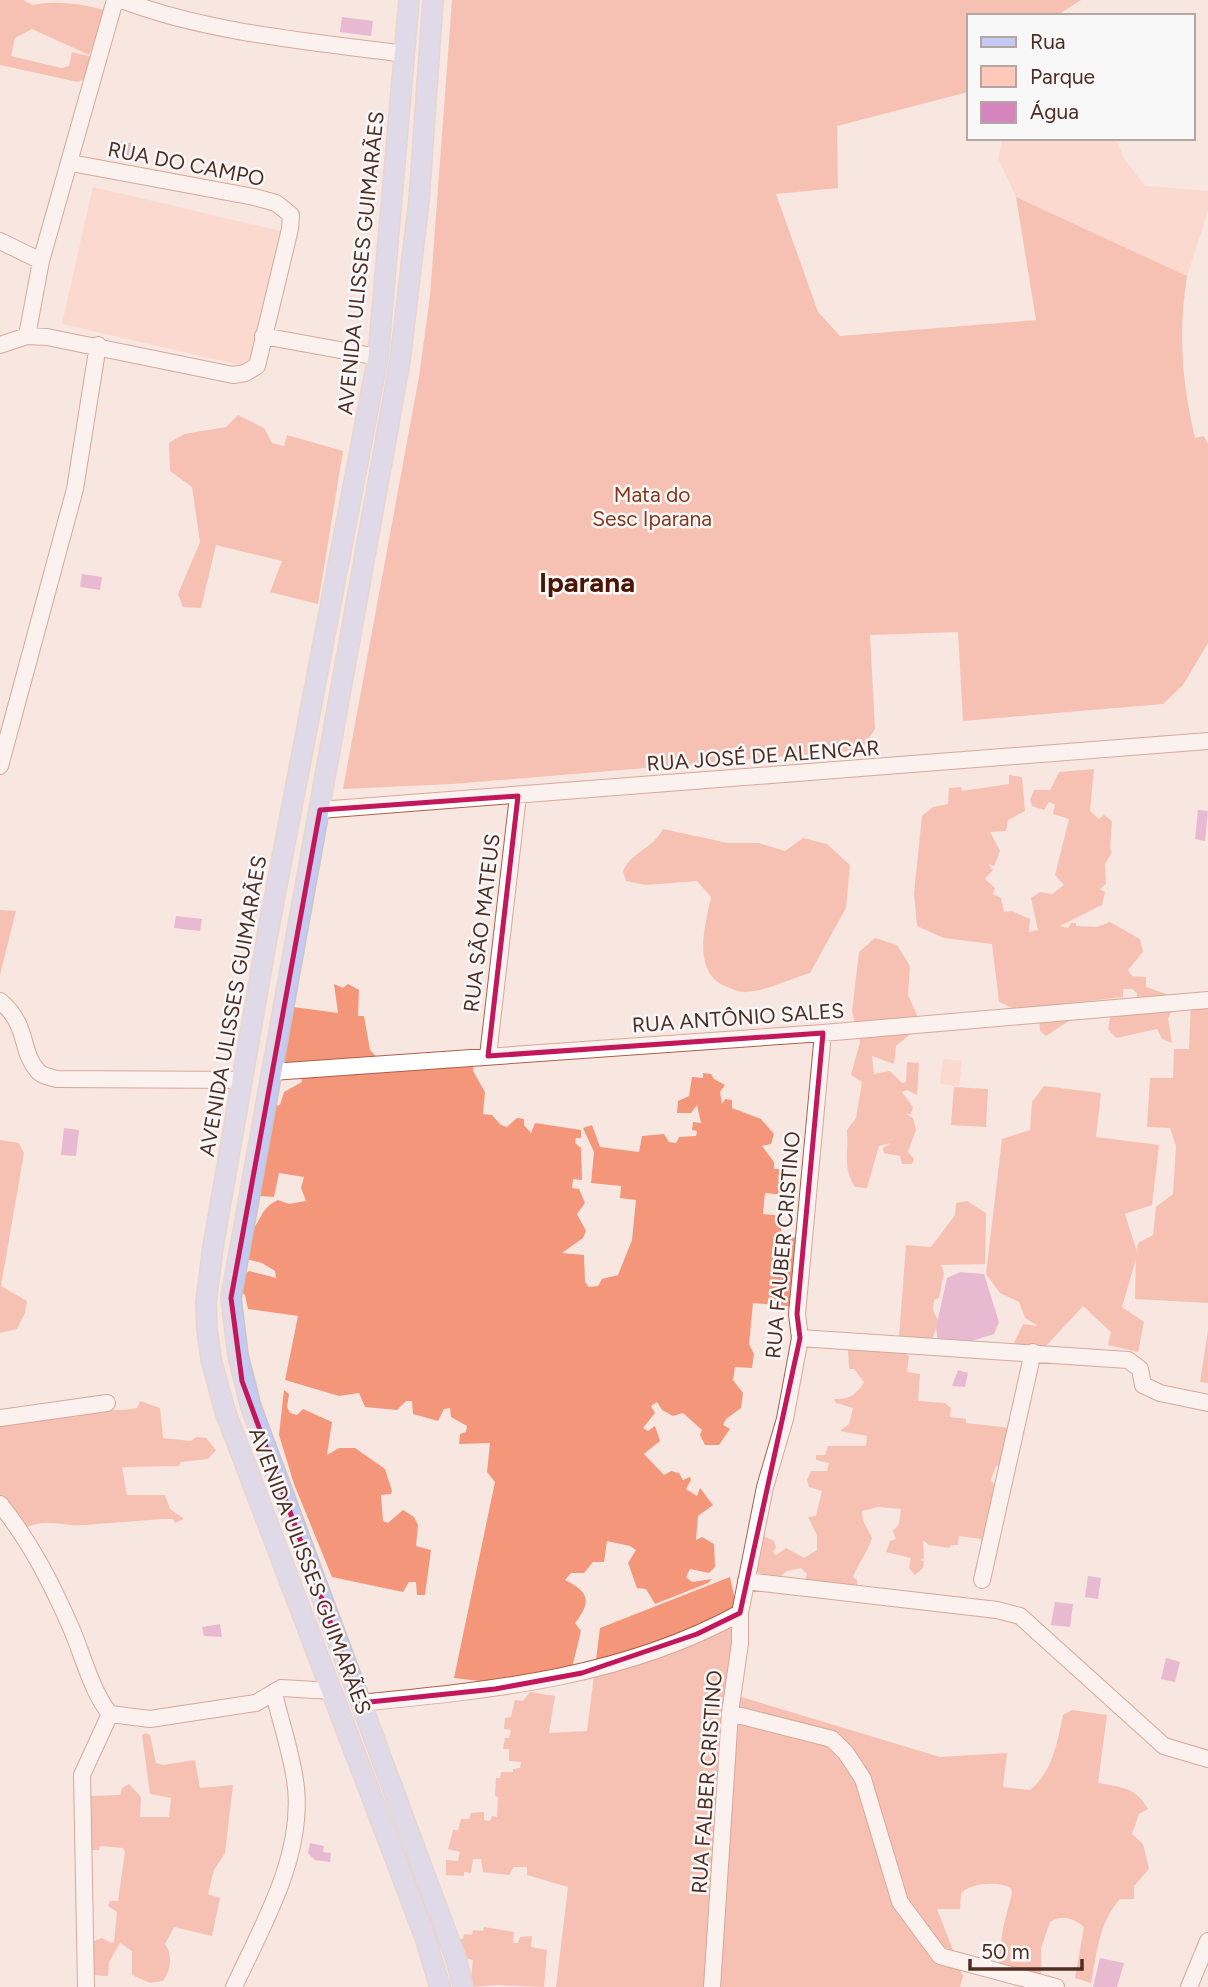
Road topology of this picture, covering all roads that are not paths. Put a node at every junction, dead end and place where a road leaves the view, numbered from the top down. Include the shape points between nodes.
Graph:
1 (115, 0) edge
2 (122, 0) edge
3 (410, 0) edge
4 (433, 0) edge
5 (405, 54) junction
6 (71, 163) junction
7 (0, 241) edge
8 (41, 261) junction
9 (263, 336) junction
10 (27, 337) junction
11 (0, 345) edge
12 (98, 345) junction
13 (378, 357) junction
14 (1208, 741) edge
15 (0, 766) edge
16 (518, 796) junction
17 (320, 810) junction
18 (267, 937) junction
19 (295, 943) junction
20 (1208, 1000) edge
21 (0, 1001) edge
22 (823, 1033) junction
23 (488, 1056) junction
24 (272, 1072) junction
25 (243, 1080) junction
26 (800, 1338) junction
27 (1033, 1352) junction
28 (107, 1403) dead end
29 (1208, 1403) edge
30 (0, 1418) edge
31 (0, 1504) edge
32 (982, 1580) dead end
33 (746, 1581) junction
34 (740, 1613) junction
35 (332, 1691) junction
36 (274, 1693) junction
37 (360, 1703) junction
38 (110, 1713) junction
39 (730, 1713) junction
40 (1208, 1759) edge
41 (1208, 1941) edge
42 (997, 1979) edge
43 (86, 1987) edge
44 (233, 1987) edge
45 (440, 1987) edge
46 (463, 1987) edge
47 (712, 1987) edge
48 (1056, 1987) edge
49 (1189, 1987) edge

1 - 6 street
2 - 5 street via 144,9 265,35
3 - 5 main road, AVENIDA ULISSES GUIMARÃES
4 - 17 main road, AVENIDA ULISSES GUIMARÃES via 419,200 400,361
5 - 13 main road, AVENIDA ULISSES GUIMARÃES
6 - 8 street
6 - 9 street, RUA DO CAMPO via 254,197 285,207 291,215 290,229
7 - 8 street
8 - 10 street
9 - 12 street via 257,366 233,375
9 - 13 street
10 - 11 street
10 - 12 street
12 - 15 street via 75,489
13 - 18 main road, AVENIDA ULISSES GUIMARÃES
14 - 16 street, RUA JOSÉ DE ALENCAR
16 - 17 street, RUA JOSÉ DE ALENCAR
16 - 23 street, RUA SÃO MATEUS
17 - 19 main road, AVENIDA ULISSES GUIMARÃES
18 - 19 main road
18 - 25 main road, AVENIDA ULISSES GUIMARÃES
19 - 24 main road, AVENIDA ULISSES GUIMARÃES
20 - 22 street, RUA ANTÔNIO SALES
21 - 25 street via 18,1021 34,1067 43,1075 57,1079
22 - 23 street, RUA ANTÔNIO SALES
22 - 26 street, RUA FAUBER CRISTINO via 798,1301
23 - 24 street, RUA ANTÔNIO SALES
24 - 37 main road, AVENIDA ULISSES GUIMARÃES via 231,1298 232,1326 251,1407
25 - 35 main road, AVENIDA ULISSES GUIMARÃES via 208,1289 211,1359 225,1411
26 - 27 street
26 - 33 street, RUA FAUBER CRISTINO
27 - 29 street via 1128,1360 1140,1369 1143,1385 1153,1391
27 - 32 street
28 - 30 street
31 - 38 street via 51,1581
33 - 34 street, RUA FALBER CRISTINO
33 - 40 street via 1020,1616 1164,1746
34 - 37 street via 697,1634 582,1673 505,1688
34 - 39 street, RUA FALBER CRISTINO
35 - 36 street via 289,1687
35 - 45 main road, AVENIDA ULISSES GUIMARÃES
36 - 38 street via 256,1703 150,1719
36 - 44 street via 296,1786 291,1845 283,1878
37 - 46 main road, AVENIDA ULISSES GUIMARÃES
38 - 43 street via 82,1775
39 - 42 street via 832,1739 863,1779 900,1902 930,1946 940,1956
39 - 47 street, RUA FALBER CRISTINO
41 - 49 street
42 - 48 street

